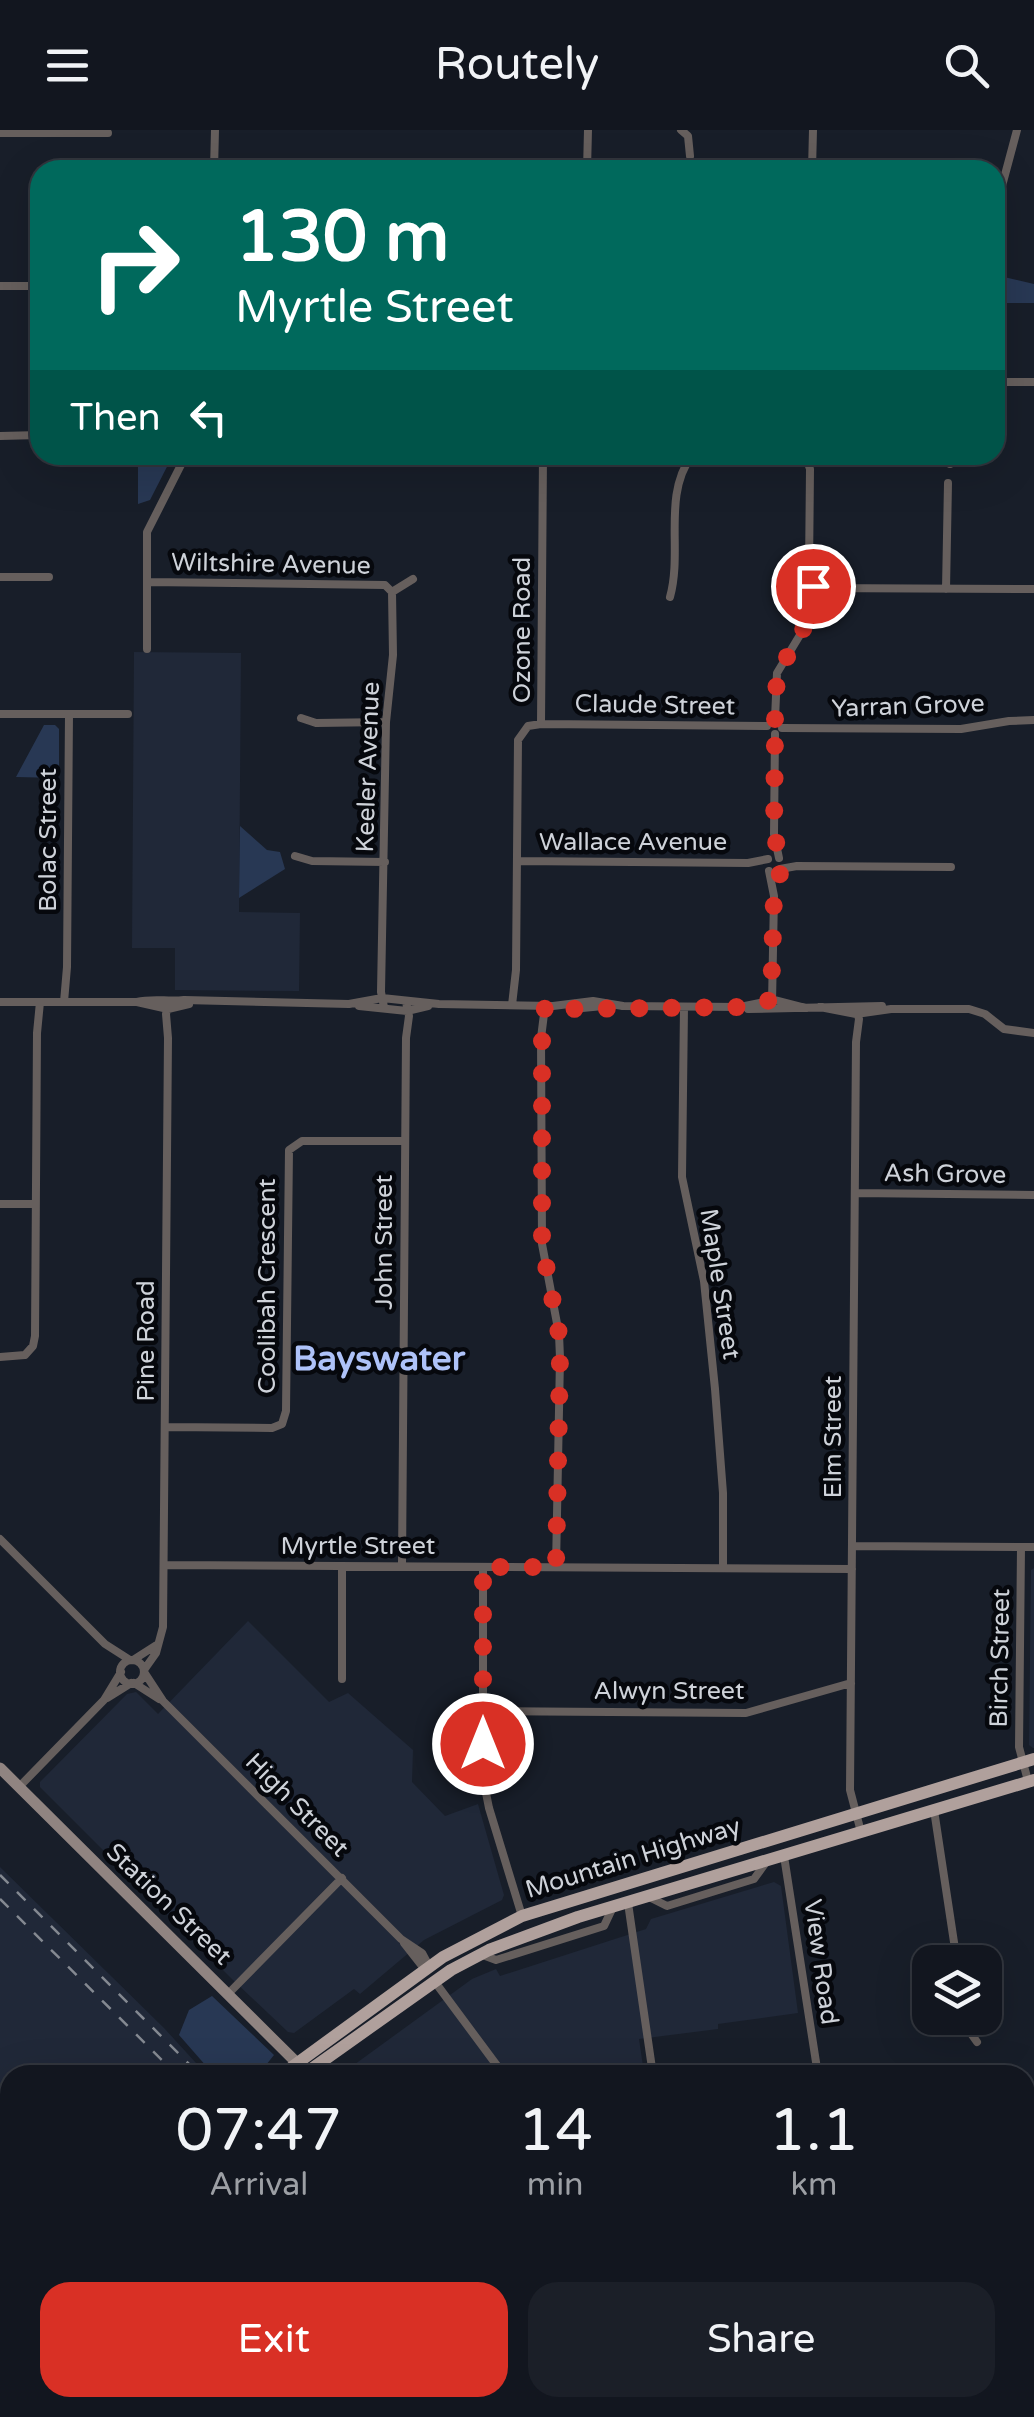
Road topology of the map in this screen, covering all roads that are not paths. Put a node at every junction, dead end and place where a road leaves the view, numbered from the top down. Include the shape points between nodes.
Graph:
1 (215, 130) edge
2 (588, 130) edge
3 (681, 130) edge
4 (813, 130) edge
5 (1017, 130) edge
6 (0, 133) edge
7 (108, 133) dead end
8 (690, 156) dead end
9 (214, 160) edge
10 (588, 160) edge
11 (812, 160) edge
12 (1005, 175) edge
13 (0, 286) edge
14 (30, 286) edge
15 (1005, 382) edge
16 (1034, 382) edge
17 (30, 435) edge
18 (0, 436) edge
19 (181, 465) edge
20 (543, 465) edge
21 (687, 465) edge
22 (808, 465) edge
23 (948, 482) dead end
24 (0, 577) edge
25 (50, 577) dead end
26 (413, 579) dead end
27 (147, 582) junction
28 (813, 588) junction
29 (946, 589) junction
30 (1034, 590) edge
31 (392, 592) junction
32 (670, 597) dead end
33 (146, 649) dead end
34 (0, 714) edge
35 (69, 714) junction
36 (128, 714) dead end
37 (301, 718) dead end
38 (1034, 720) edge
39 (386, 722) junction
40 (771, 723) junction
41 (542, 724) junction
42 (778, 731) junction
43 (295, 856) dead end
44 (517, 861) junction
45 (385, 862) junction
46 (774, 864) junction
47 (951, 867) dead end
48 (0, 1000) edge
49 (384, 1001) junction
50 (33, 1002) junction
51 (67, 1002) junction
52 (773, 1003) junction
53 (515, 1005) junction
54 (168, 1006) junction
55 (545, 1006) junction
56 (684, 1007) junction
57 (406, 1008) junction
58 (856, 1012) junction
59 (1034, 1033) edge
60 (405, 1141) junction
61 (855, 1193) junction
62 (1034, 1195) edge
63 (0, 1204) edge
64 (35, 1204) junction
65 (0, 1357) edge
66 (166, 1427) junction
67 (0, 1538) edge
68 (852, 1546) junction
69 (1021, 1547) junction
70 (1034, 1547) edge
71 (164, 1565) junction
72 (342, 1566) junction
73 (402, 1566) junction
74 (483, 1567) junction
75 (556, 1567) junction
76 (723, 1568) junction
77 (852, 1569) junction
78 (105, 1644) junction
79 (158, 1644) junction
80 (132, 1660) junction
81 (121, 1671) junction
82 (144, 1671) junction
83 (342, 1679) dead end
84 (851, 1683) junction
85 (133, 1684) junction
86 (104, 1700) junction
87 (163, 1701) junction
88 (483, 1711) junction
89 (1028, 1761) edge
90 (0, 1768) edge
91 (1031, 1780) edge
92 (18, 1787) junction
93 (934, 1810) junction
94 (855, 1813) junction
95 (860, 1832) junction
96 (784, 1856) junction
97 (342, 1878) junction
98 (628, 1903) junction
99 (522, 1916) junction
100 (954, 1945) edge
101 (427, 1968) junction
102 (434, 1982) junction
103 (228, 1994) junction
104 (973, 2035) edge
105 (977, 2042) dead end
106 (297, 2065) edge
107 (308, 2065) edge
108 (310, 2065) edge
109 (496, 2065) edge
110 (652, 2065) edge
111 (816, 2065) edge

1 - 9 street
2 - 10 street
3 - 8 street
4 - 11 street
5 - 12 street
6 - 7 street
13 - 14 street
15 - 16 street
17 - 18 street
19 - 27 street via 147,532
20 - 41 street, Ozone Road
21 - 32 street via 677,485
22 - 28 street
23 - 29 street
24 - 25 street
26 - 31 street
27 - 31 street, Wiltshire Avenue via 384,585
27 - 33 street
28 - 29 street
28 - 40 street via 803,630 777,674
29 - 30 street
31 - 39 street, Keeler Avenue
34 - 35 street
35 - 36 street
35 - 51 street, Bolac Street
37 - 39 street
38 - 42 street, Yarran Grove via 962,730
39 - 45 street, Keeler Avenue
40 - 41 street, Claude Street
40 - 42 street via 780,722
41 - 44 street, Ozone Road via 528,726 518,740
42 - 46 street
43 - 45 street
44 - 46 street, Wallace Avenue
44 - 53 street, Ozone Road
45 - 49 street, Keeler Avenue
46 - 47 street
46 - 52 street
48 - 50 street
49 - 54 street via 184,1000
49 - 57 street
50 - 51 street
50 - 64 street
51 - 54 street via 151,999
52 - 56 street via 756,1010
52 - 58 street via 790,1010 840,1005
53 - 55 street
53 - 57 street
54 - 66 street, Pine Road
55 - 56 street
55 - 75 street via 542,1244 560,1358
56 - 76 street, Maple Street via 682,1177 704,1281 724,1493
57 - 60 street, John Street
58 - 59 street via 875,1005 969,1009 1004,1029
58 - 61 street, Elm Street
60 - 66 street, Coolibah Crescent via 302,1140 288,1150 282,1424
60 - 73 street, John Street
61 - 62 street, Ash Grove
61 - 68 street, Elm Street
63 - 64 street
64 - 65 street via 34,1346 20,1357
66 - 71 street, Pine Road
67 - 78 street
68 - 69 street
68 - 77 street, Elm Street
69 - 70 street
69 - 89 street, Birch Street via 1019,1747
71 - 72 street, Myrtle Street
71 - 79 street, Pine Road
72 - 73 street, Myrtle Street
72 - 83 street
73 - 74 street, Myrtle Street
74 - 75 street, Myrtle Street
74 - 88 street
75 - 76 street, Myrtle Street
76 - 77 street, Myrtle Street
77 - 84 street, Elm Street
78 - 80 street
78 - 81 street
79 - 80 street
79 - 82 street, Pine Road
80 - 81 street
80 - 82 street
81 - 85 street
81 - 86 street
82 - 85 street
82 - 87 street, High Street
84 - 88 street, Alwyn Street via 746,1713
84 - 94 street, Elm Street
85 - 86 street
85 - 87 street, High Street
86 - 92 street
87 - 97 street, High Street
88 - 99 street via 485,1792
89 - 91 street, Birch Street
89 - 94 main road, Mountain Highway
90 - 92 main road, Station Street
91 - 93 main road, Mountain Highway
92 - 103 main road, Station Street
93 - 95 main road, Mountain Highway
93 - 100 street
94 - 95 street, Elm Street
94 - 99 main road, Mountain Highway
95 - 96 main road, Mountain Highway
96 - 98 main road, Mountain Highway
96 - 111 street, View Road
97 - 101 street, High Street
97 - 103 street
98 - 102 main road, Mountain Highway via 527,1934
98 - 110 street
99 - 101 main road, Mountain Highway
101 - 102 street, High Street
101 - 107 main road, Mountain Highway
102 - 108 main road, Mountain Highway
102 - 109 street, High Street
103 - 106 main road, Station Street
104 - 105 street

